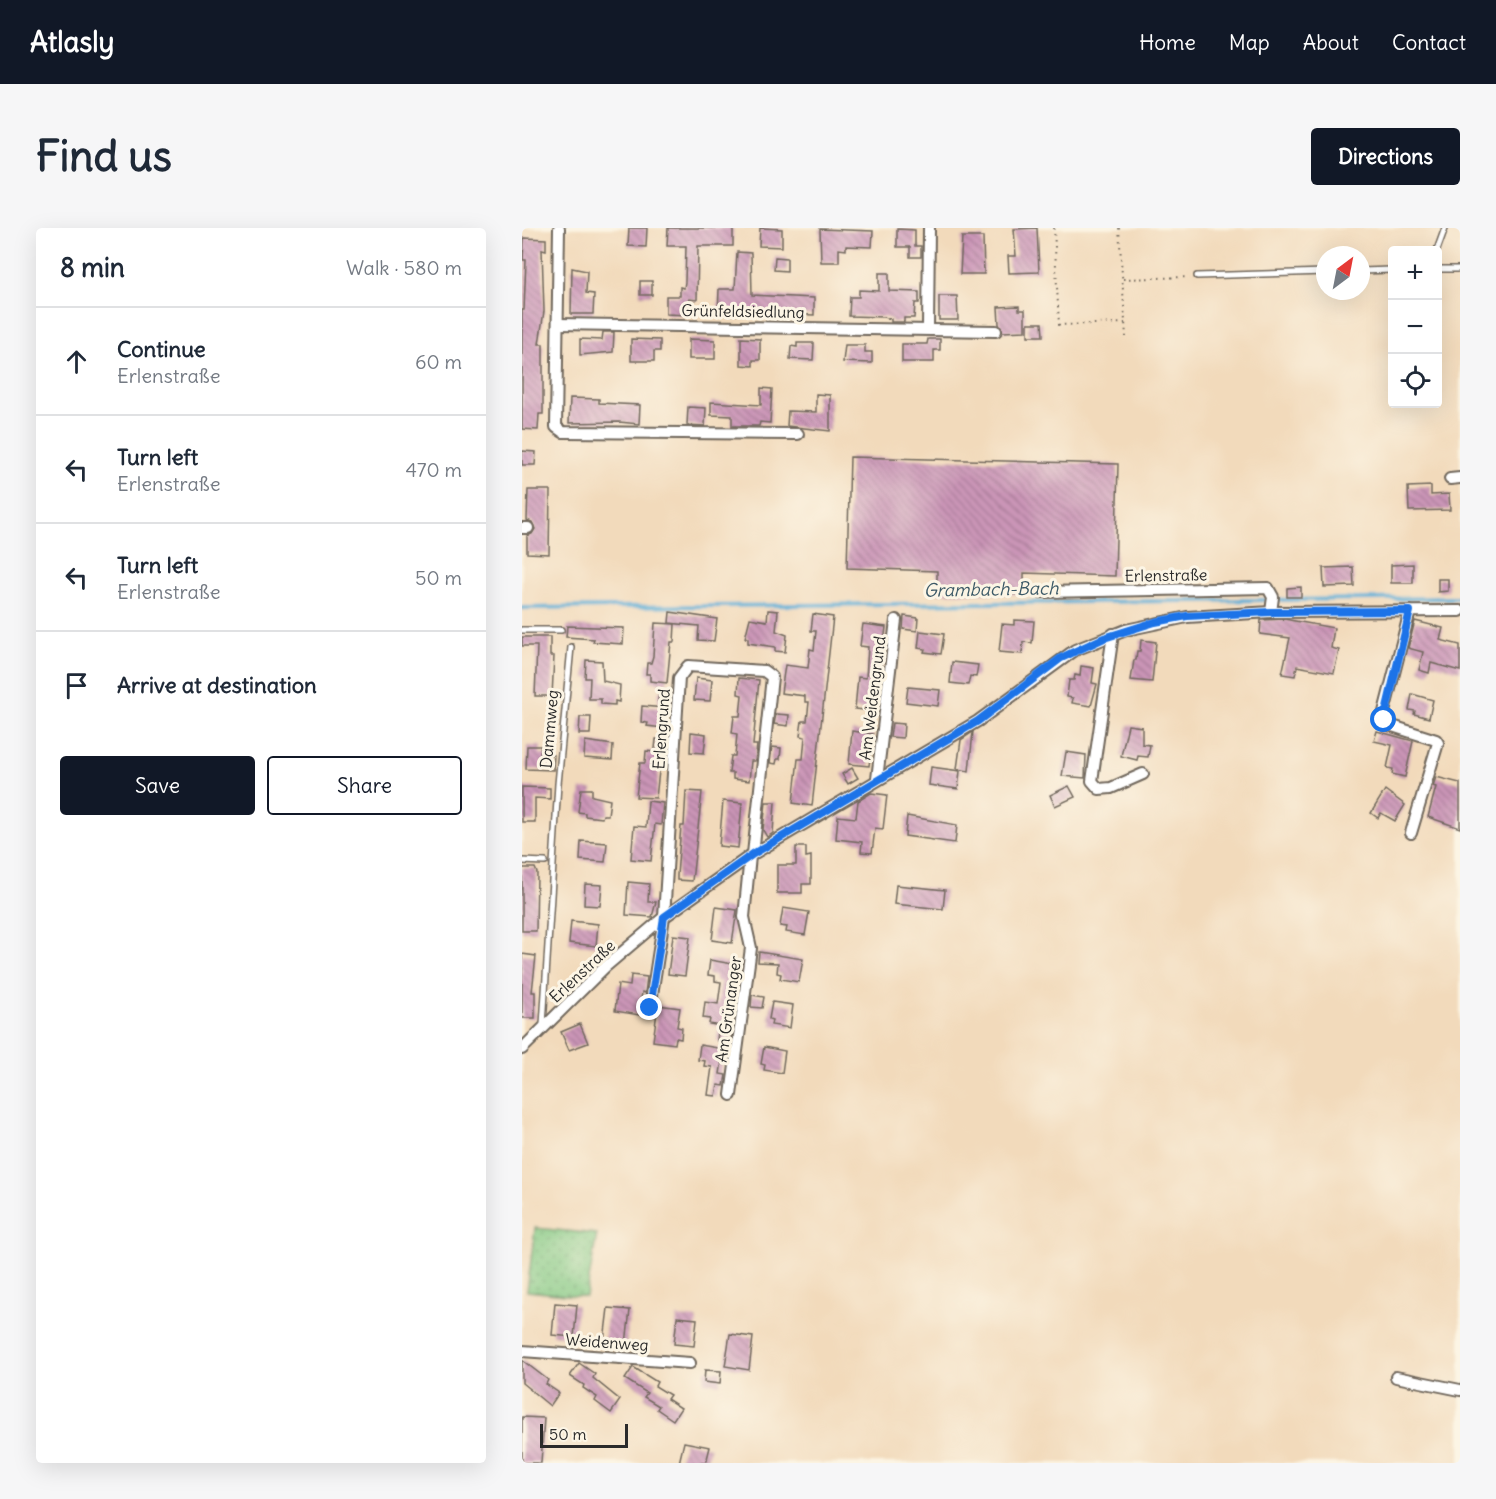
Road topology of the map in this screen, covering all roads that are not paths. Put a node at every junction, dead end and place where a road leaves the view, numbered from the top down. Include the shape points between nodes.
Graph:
1 (559, 228) edge
2 (929, 228) edge
3 (1445, 228) edge
4 (1438, 246) edge
5 (1442, 268) edge
6 (1460, 268) edge
7 (1388, 270) edge
8 (1370, 271) edge
9 (1316, 272) edge
10 (1197, 276) road end
11 (558, 324) junction
12 (928, 329) junction
13 (996, 331) dead end
14 (798, 434) dead end
15 (1038, 592) dead end
16 (1272, 604) junction
17 (1460, 610) edge
18 (1410, 611) junction
19 (896, 620) dead end
20 (522, 630) edge
21 (561, 630) dead end
22 (1113, 634) junction
23 (571, 647) dead end
24 (1143, 774) dead end
25 (878, 779) junction
26 (1411, 833) dead end
27 (752, 855) junction
28 (522, 861) edge
29 (545, 862) dead end
30 (664, 917) junction
31 (650, 1008) dead end
32 (543, 1028) junction
33 (522, 1049) edge
34 (731, 1095) dead end
35 (522, 1351) edge
36 (690, 1363) dead end
37 (1396, 1377) dead end
38 (1460, 1390) edge

1 - 11 street
2 - 12 street
3 - 4 lane
5 - 6 lane
7 - 8 lane
9 - 10 lane
11 - 12 street, Grünfeldsiedlung
11 - 14 street via 555,418 556,427 563,432
12 - 13 street, Grünfeldsiedlung
15 - 16 street, Erlenstraße via 1268,588
16 - 18 street, Erlenstraße
16 - 22 street, Erlenstraße via 1155,622
17 - 18 street, Erlenstraße
18 - 26 street via 1384,720 1438,743
19 - 25 street, Am Weidengrund
20 - 21 lane
22 - 24 street via 1092,781 1099,789 1111,788
22 - 25 street, Erlenstraße via 1061,658 978,721
23 - 32 lane, Dammweg
25 - 27 street, Erlenstraße
27 - 30 street, Erlenstraße
27 - 30 street, Erlengrund via 772,676 764,671 688,666 679,678
27 - 34 street, Am Grünanger via 744,917 751,948
28 - 29 lane
30 - 31 street
30 - 32 street, Erlenstraße
32 - 33 street, Erlenstraße
35 - 36 street, Weidenweg
37 - 38 street

